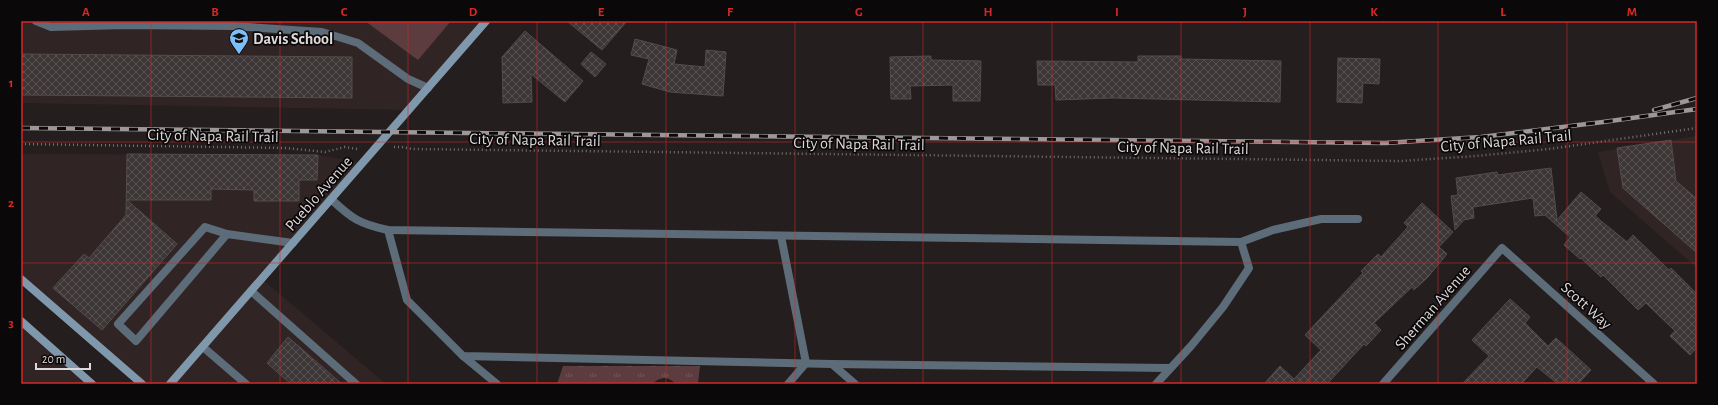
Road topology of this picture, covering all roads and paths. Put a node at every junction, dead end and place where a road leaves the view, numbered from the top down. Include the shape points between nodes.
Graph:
1 (36, 21) edge
2 (486, 21) edge
3 (428, 88) junction
4 (1697, 128) edge
5 (21, 144) edge
6 (375, 148) junction
7 (331, 199) junction
8 (1358, 219) dead end
9 (388, 230) junction
10 (227, 234) junction
11 (781, 236) junction
12 (1241, 242) junction
13 (293, 243) junction
14 (1502, 248) joint
15 (21, 279) edge
16 (251, 291) junction
17 (21, 321) edge
18 (203, 347) junction
19 (463, 356) junction
20 (806, 363) junction
21 (832, 364) junction
22 (1170, 368) junction
23 (92, 384) edge
24 (142, 384) edge
25 (170, 384) edge
26 (246, 384) edge
27 (356, 384) edge
28 (496, 384) edge
29 (788, 384) edge
30 (855, 384) edge
31 (1156, 384) edge
32 (1383, 384) edge
33 (1654, 384) edge

1 - 3 street via 51,27 233,26 322,32 358,43 408,79
2 - 3 street, Pueblo Avenue
3 - 6 street, Pueblo Avenue
4 - 6 path, City of Napa Rail Trail via 1549,150 1401,161
5 - 6 path, City of Napa Rail Trail via 286,148 325,152 345,147
6 - 7 street, Pueblo Avenue
7 - 9 street via 351,218 368,226
7 - 13 street, Pueblo Avenue
8 - 12 street via 1321,219 1273,230
9 - 11 street
9 - 19 street via 407,300
10 - 10 street via 136,341 118,324 205,227
10 - 13 street
11 - 12 street
11 - 20 street
12 - 22 street via 1249,268 1223,307
13 - 16 street, Pueblo Avenue
14 - 32 street, Sherman Avenue
14 - 33 street, Scott Way
15 - 24 street
16 - 18 street, Pueblo Avenue
16 - 27 street
17 - 23 street
18 - 25 street, Pueblo Avenue
18 - 26 street
19 - 20 street
19 - 28 street
20 - 21 street
20 - 29 street
21 - 22 street
21 - 30 street
22 - 31 street

